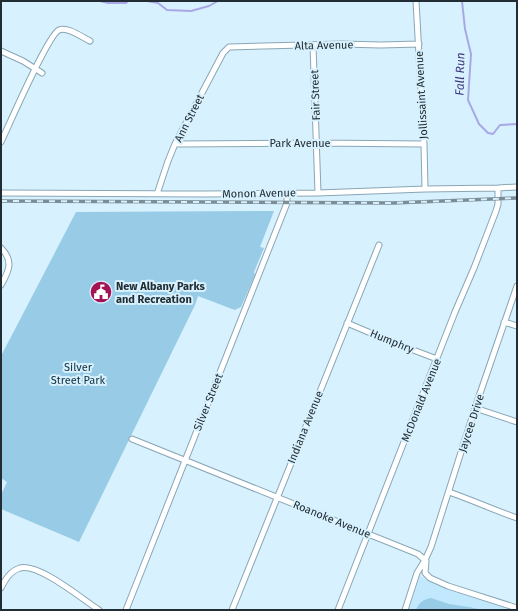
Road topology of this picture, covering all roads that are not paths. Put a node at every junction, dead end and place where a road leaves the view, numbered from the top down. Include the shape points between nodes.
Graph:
1 (416, 1) edge
2 (90, 41) dead end
3 (419, 44) junction
4 (313, 45) junction
5 (229, 47) joint
6 (1, 51) edge
7 (35, 69) junction
8 (42, 73) dead end
9 (1, 142) edge
10 (316, 143) junction
11 (175, 144) junction
12 (424, 144) junction
13 (517, 187) edge
14 (425, 188) junction
15 (498, 188) junction
16 (1, 193) edge
17 (288, 193) junction
18 (318, 193) junction
19 (157, 194) junction
20 (379, 244) dead end
21 (1, 248) edge
22 (1, 285) edge
23 (517, 286) edge
24 (504, 322) junction
25 (347, 323) junction
26 (517, 326) edge
27 (437, 359) junction
28 (475, 408) junction
29 (517, 422) edge
30 (132, 439) dead end
31 (185, 460) junction
32 (449, 492) junction
33 (277, 497) junction
34 (517, 518) edge
35 (368, 534) junction
36 (425, 560) junction
37 (1, 588) edge
38 (517, 608) edge
39 (99, 610) edge
40 (126, 610) edge
41 (232, 610) edge
42 (338, 610) edge
43 (405, 610) edge

1 - 3 street, Jollissaint Avenue
2 - 7 street via 67,29 59,30 54,34
3 - 4 street, Alta Avenue
3 - 12 street, Jollissaint Avenue
4 - 5 street, Alta Avenue
4 - 10 street, Fair Street
5 - 11 street, Ann Street via 216,65
6 - 7 street
7 - 8 street
7 - 9 street
10 - 11 street, Park Avenue
10 - 12 street, Park Avenue
10 - 18 street, Fair Street
11 - 19 street, Ann Street
12 - 14 street, Jollissaint Avenue
13 - 15 street, Monon Avenue
14 - 15 street, Monon Avenue
14 - 18 street, Monon Avenue
15 - 27 street, McDonald Avenue via 496,211
16 - 19 street, Monon Avenue
17 - 18 street, Monon Avenue
17 - 19 street, Monon Avenue
17 - 31 street, Silver Street via 287,203
20 - 25 street, Indiana Avenue
21 - 22 street via 7,254 9,265
23 - 24 street, Jaycee Drive
24 - 26 street
24 - 28 street, Jaycee Drive
25 - 27 street, Humphry
25 - 33 street, Indiana Avenue
27 - 35 street, McDonald Avenue
28 - 29 street
28 - 32 street, Jaycee Drive
30 - 31 street, Roanoke Avenue
31 - 33 street, Roanoke Avenue
31 - 40 street, Silver Street
32 - 34 street
32 - 36 street, Jaycee Drive
33 - 35 street, Roanoke Avenue
33 - 41 street, Indiana Avenue
35 - 36 street, Roanoke Avenue via 418,554
35 - 42 street, McDonald Avenue
36 - 38 street via 424,573 427,577
36 - 43 street, Jaycee Drive via 417,573
37 - 39 street via 11,573 18,568 27,568 61,584

